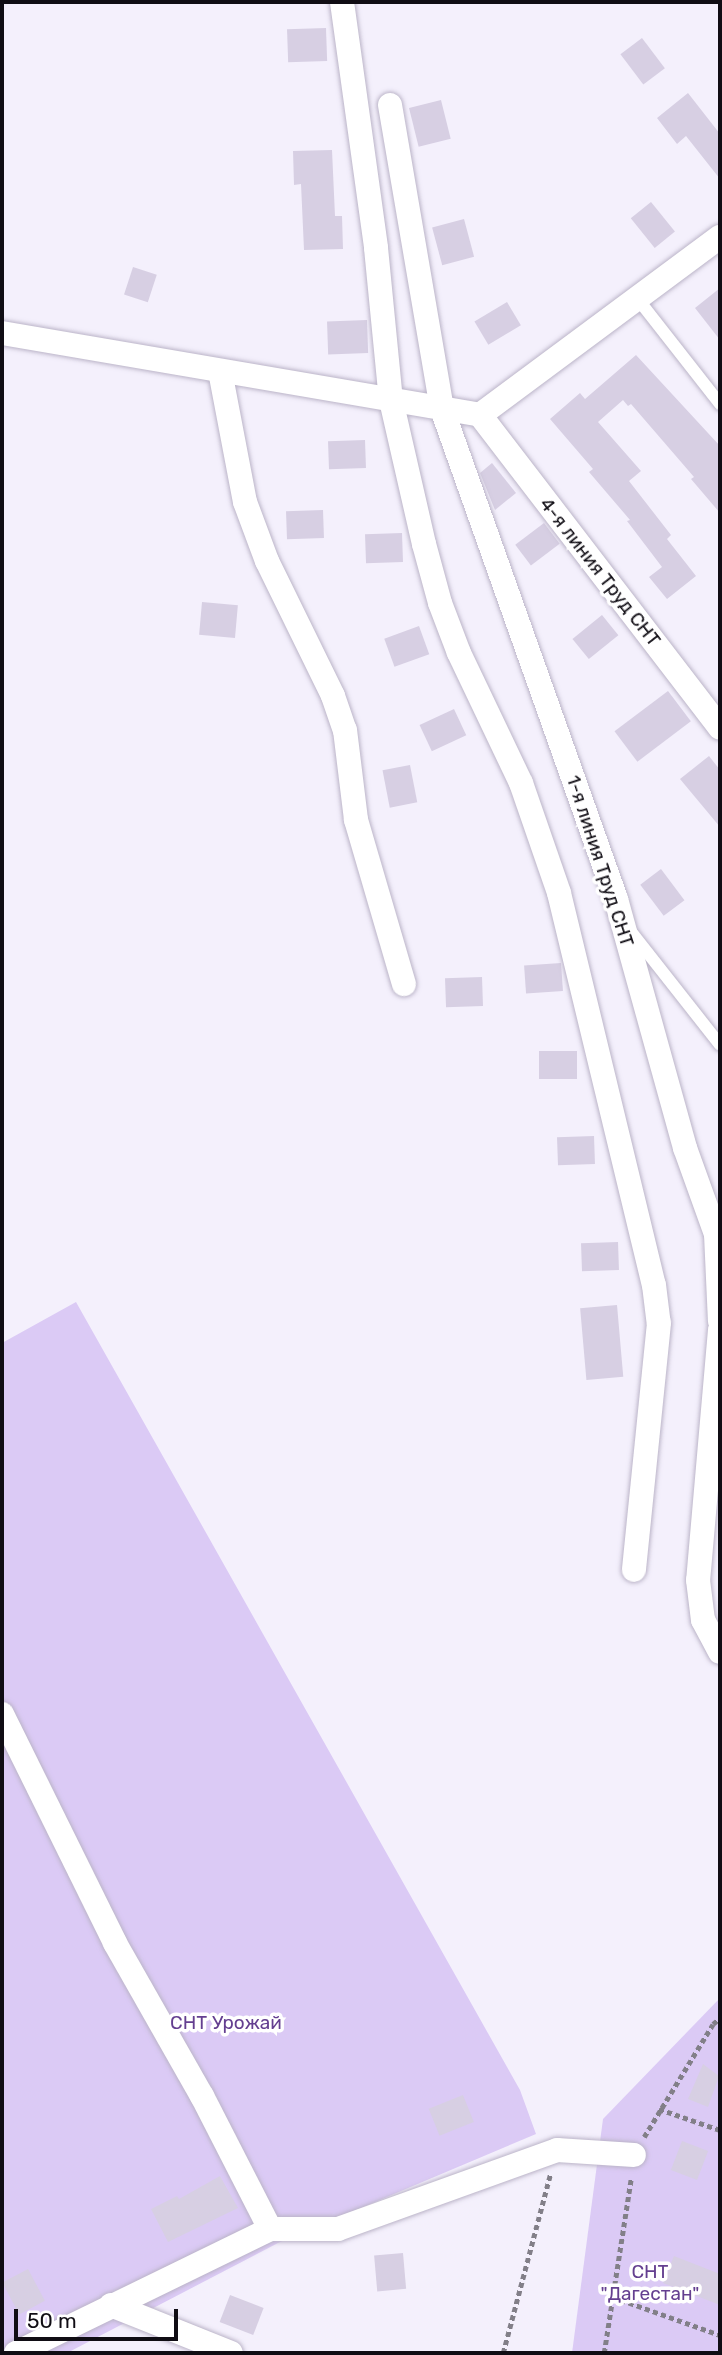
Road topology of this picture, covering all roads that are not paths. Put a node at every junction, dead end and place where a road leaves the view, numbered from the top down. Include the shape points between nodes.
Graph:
1 (342, 2) edge
2 (390, 105) dead end
3 (720, 237) edge
4 (637, 298) junction
5 (2, 333) edge
6 (220, 372) junction
7 (391, 400) junction
8 (720, 404) edge
9 (442, 409) junction
10 (480, 415) junction
11 (720, 729) edge
12 (621, 920) junction
13 (404, 984) dead end
14 (720, 1045) edge
15 (720, 1321) edge
16 (720, 1330) edge
17 (634, 1570) dead end
18 (720, 1652) edge
19 (2, 1714) edge
20 (634, 2155) road end
21 (270, 2229) junction
22 (111, 2305) junction
23 (16, 2353) edge
24 (231, 2353) edge

1 - 7 street via 376,248
2 - 9 street, 1-я линия Труд СНТ
3 - 4 street
4 - 8 lane
4 - 10 street
5 - 6 street
6 - 7 street
6 - 13 street via 245,502 267,561 345,730 356,820
7 - 9 street
7 - 17 street via 440,603 521,783 559,893 654,1285 659,1323
9 - 10 street
9 - 12 street, 1-я линия Труд СНТ
10 - 11 street, 4-я линия Труд СНТ
12 - 14 lane
12 - 15 street, 1-я линия Труд СНТ via 685,1147 716,1234
16 - 18 street via 698,1580 703,1620
19 - 21 street via 115,1942
20 - 21 street via 556,2150 338,2229
21 - 22 street
22 - 23 street
22 - 24 street

